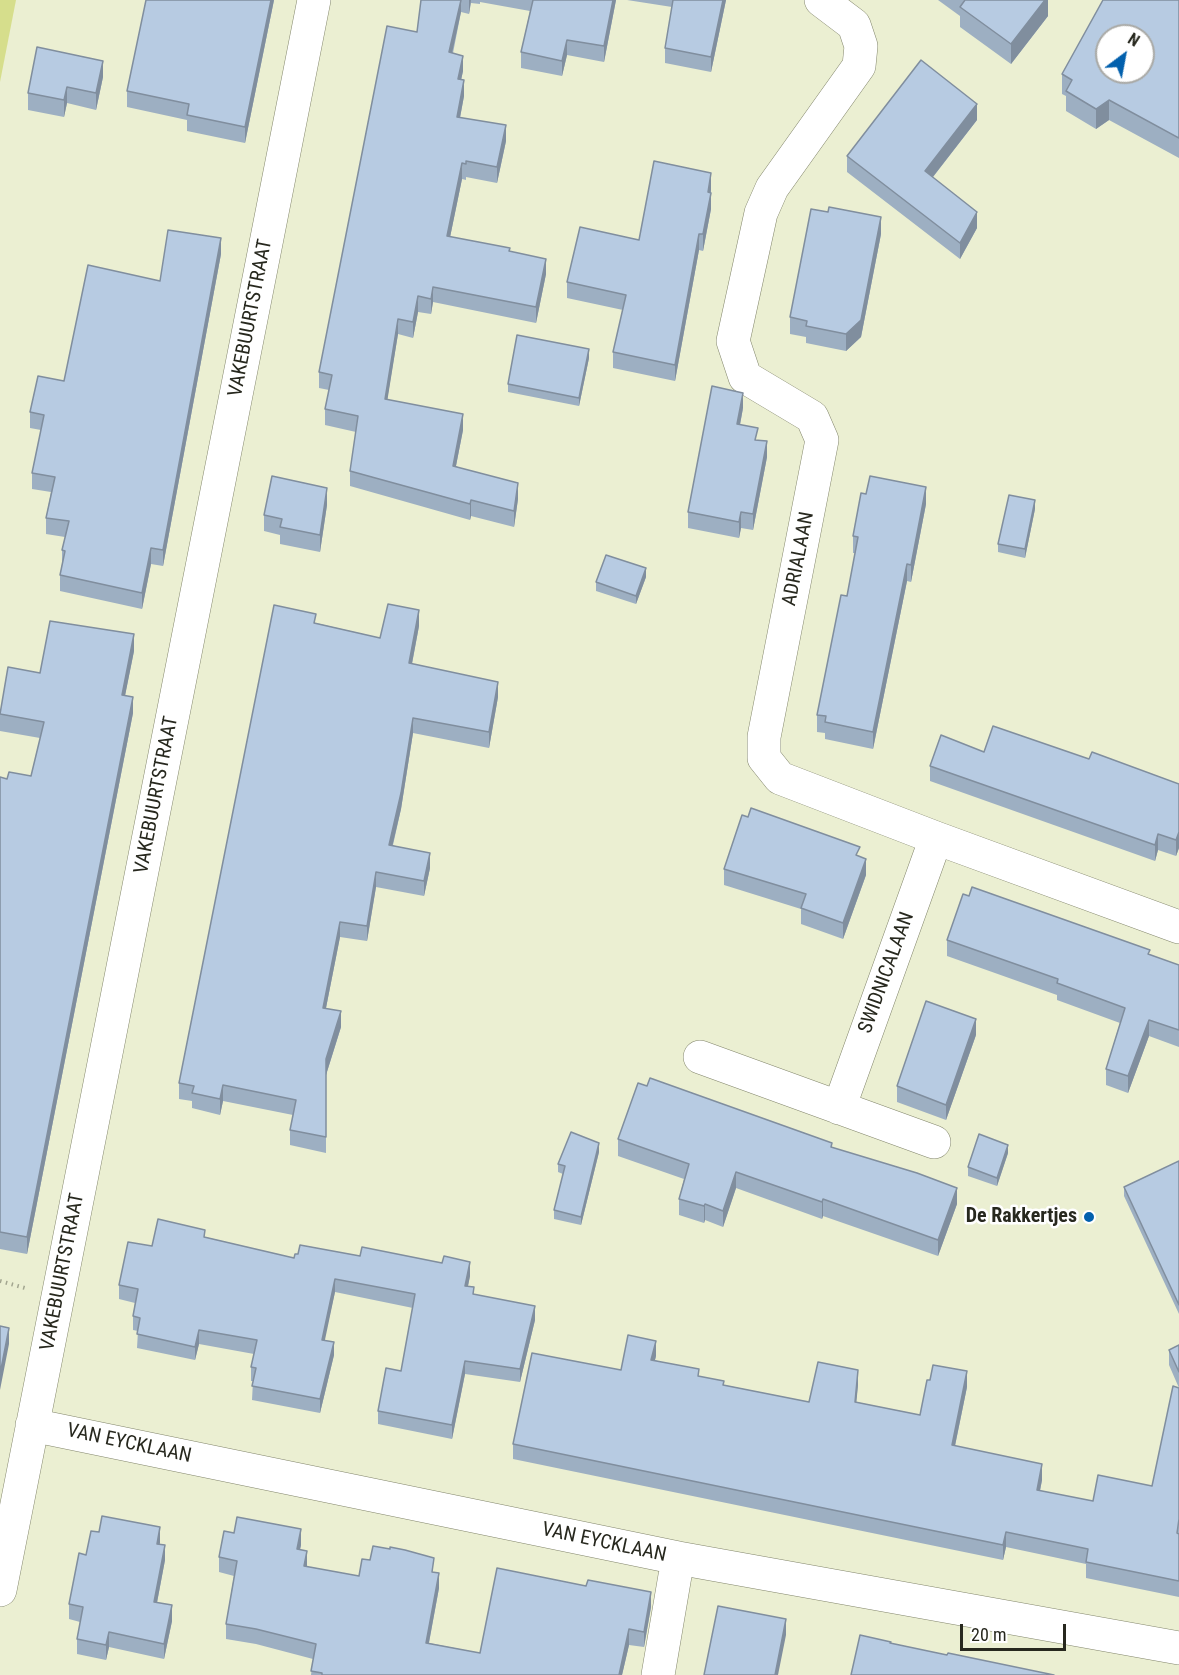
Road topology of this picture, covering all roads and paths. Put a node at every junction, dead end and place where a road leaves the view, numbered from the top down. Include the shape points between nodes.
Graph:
1 (314, 0) edge
2 (821, 0) edge
3 (936, 838) junction
4 (1179, 927) edge
5 (700, 1057) dead end
6 (839, 1108) junction
7 (934, 1142) dead end
8 (32, 1425) junction
9 (678, 1558) junction
10 (0, 1590) edge
11 (1179, 1648) edge
12 (658, 1675) edge

1 - 8 street, VAKEBUURTSTRAAT
2 - 3 street, ADRIALAAN via 854,25 861,46 859,66 772,188 761,213 733,341 744,377 812,417 822,440 764,737 764,759 780,778
3 - 4 street, ADRIALAAN
3 - 6 street, SWIDNICALAAN
5 - 6 street
6 - 7 street
8 - 9 street, VAN EYCKLAAN
8 - 10 street, VAKEBUURTSTRAAT
9 - 11 street, VAN EYCKLAAN
9 - 12 street

